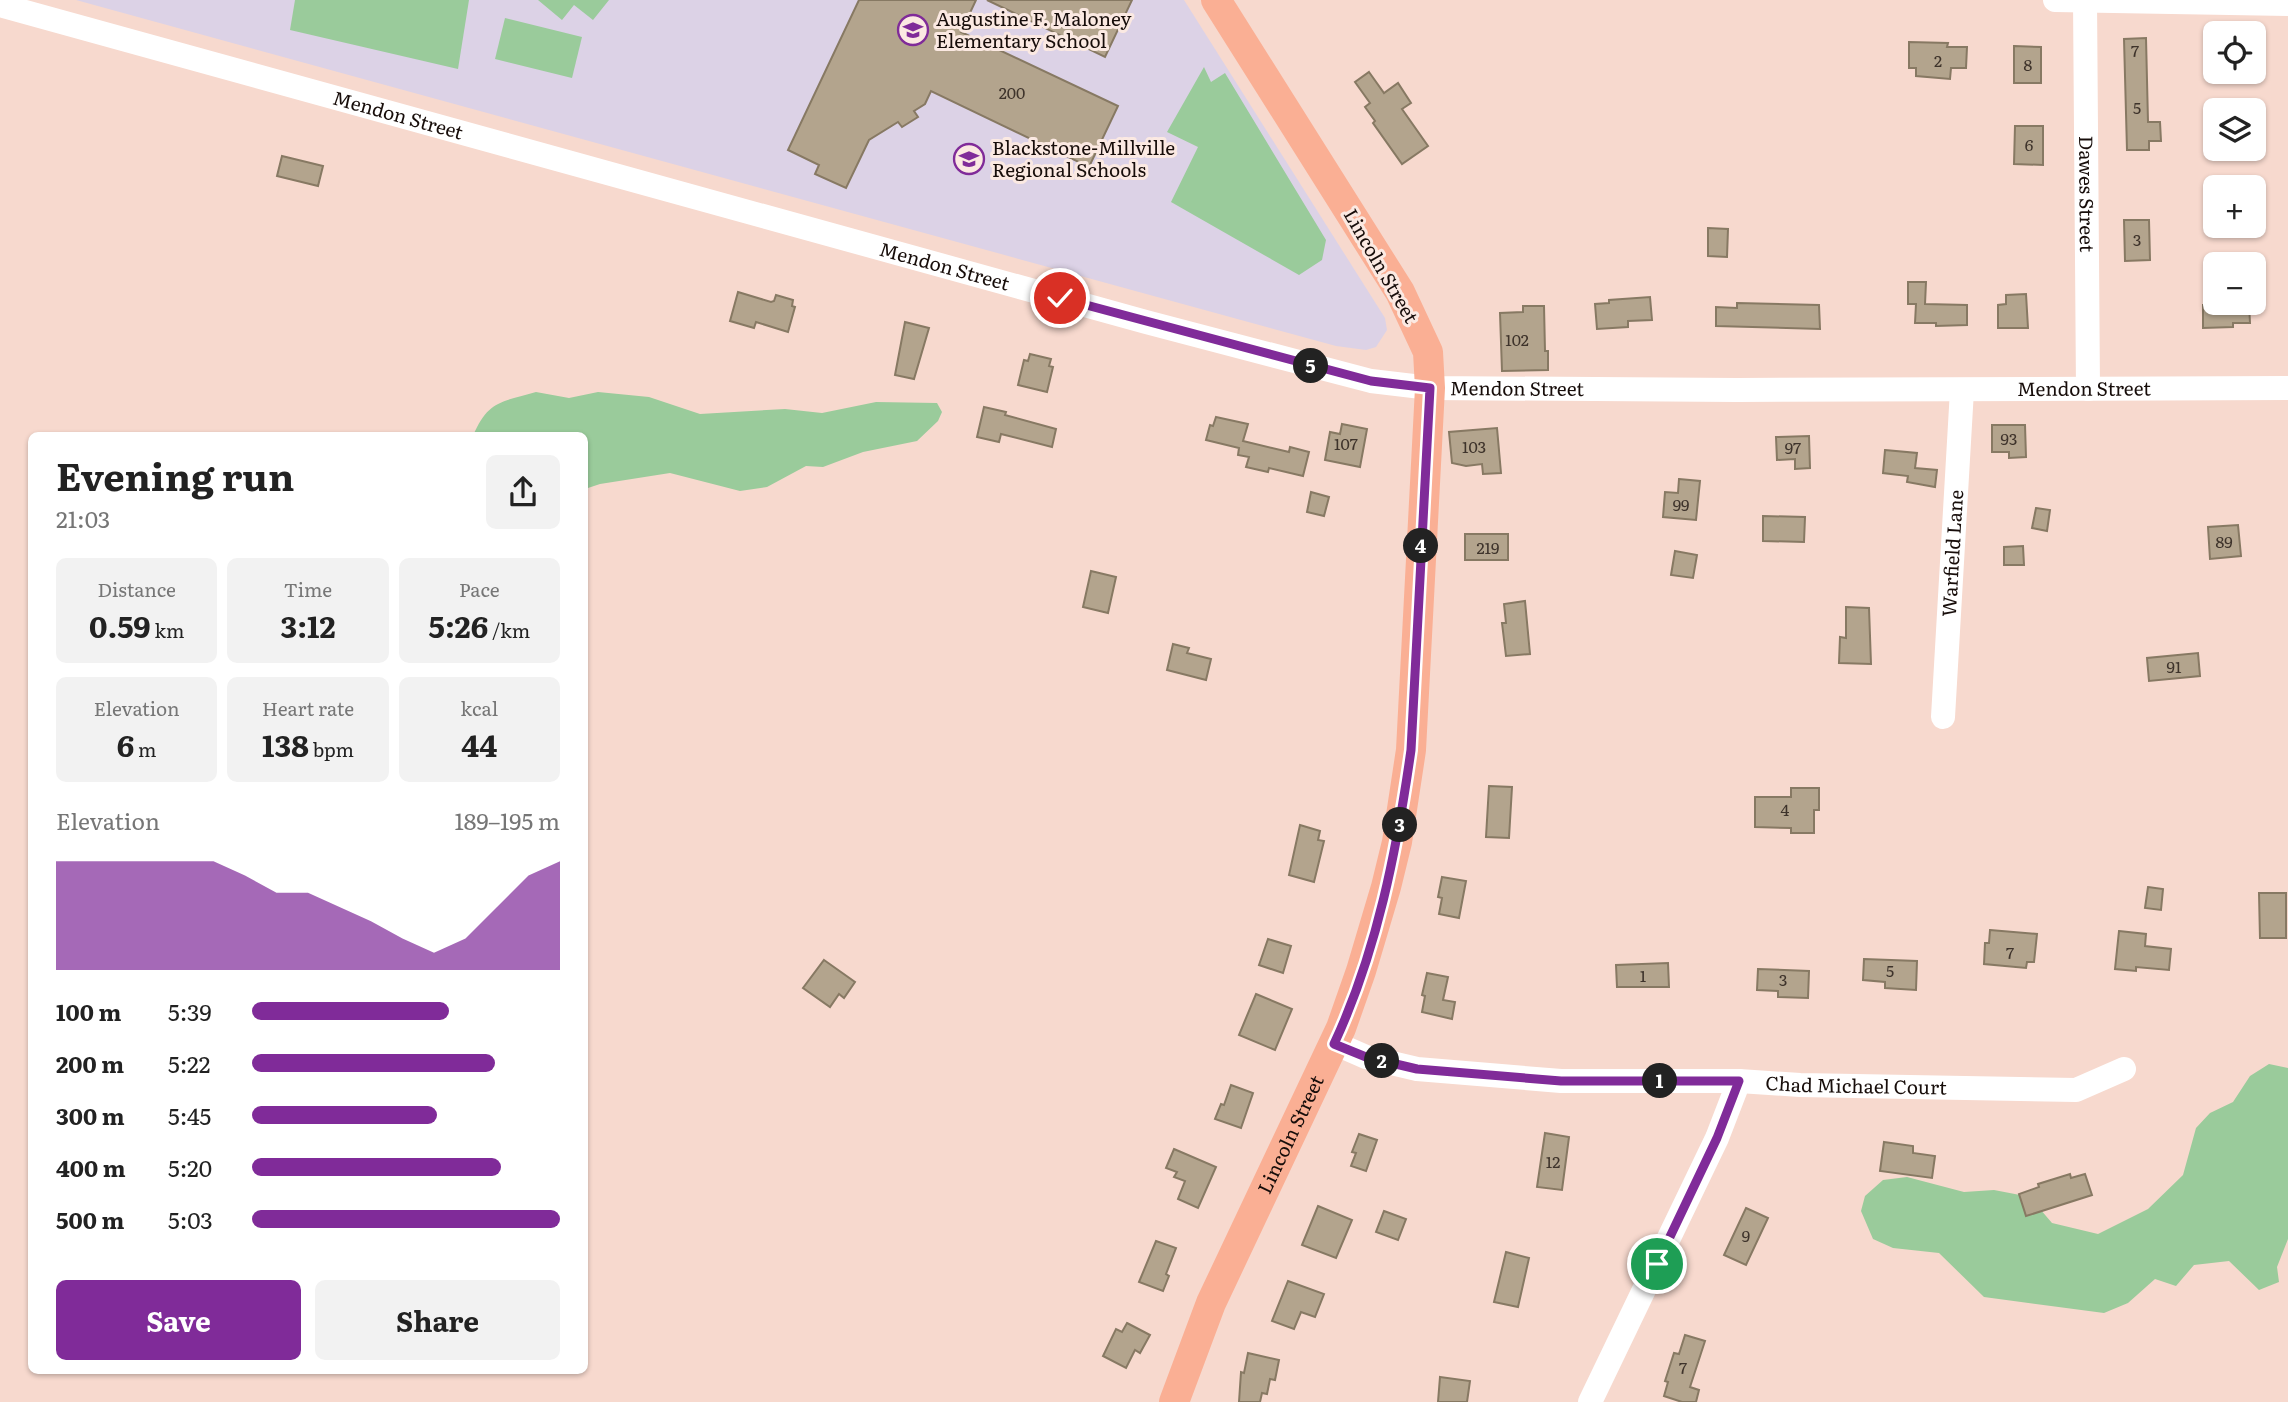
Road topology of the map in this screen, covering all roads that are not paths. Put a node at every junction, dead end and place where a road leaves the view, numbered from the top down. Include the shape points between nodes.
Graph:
1 (1216, 0) edge
2 (2055, 0) edge
3 (2085, 0) edge
4 (2288, 4) edge
5 (0, 5) edge
6 (1430, 388) junction
7 (2288, 388) edge
8 (2088, 389) junction
9 (1962, 390) junction
10 (1943, 717) dead end
11 (1334, 1044) junction
12 (2124, 1069) dead end
13 (1739, 1081) junction
14 (1174, 1402) edge
15 (1590, 1402) edge

1 - 6 main road, Lincoln Street via 1400,292 1428,352
2 - 3 street
3 - 4 street
3 - 8 street, Dawes Street
5 - 6 street, Mendon Street via 1227,344 1371,381
6 - 9 street, Mendon Street
6 - 11 main road, Lincoln Street via 1407,780 1380,909
7 - 8 street, Mendon Street
8 - 9 street, Mendon Street
9 - 10 street, Warfield Lane
11 - 13 street, Chad Michael Court via 1417,1069 1561,1081
11 - 14 main road, Lincoln Street via 1211,1303
12 - 13 street, Chad Michael Court via 2076,1090
13 - 15 street via 1717,1138

